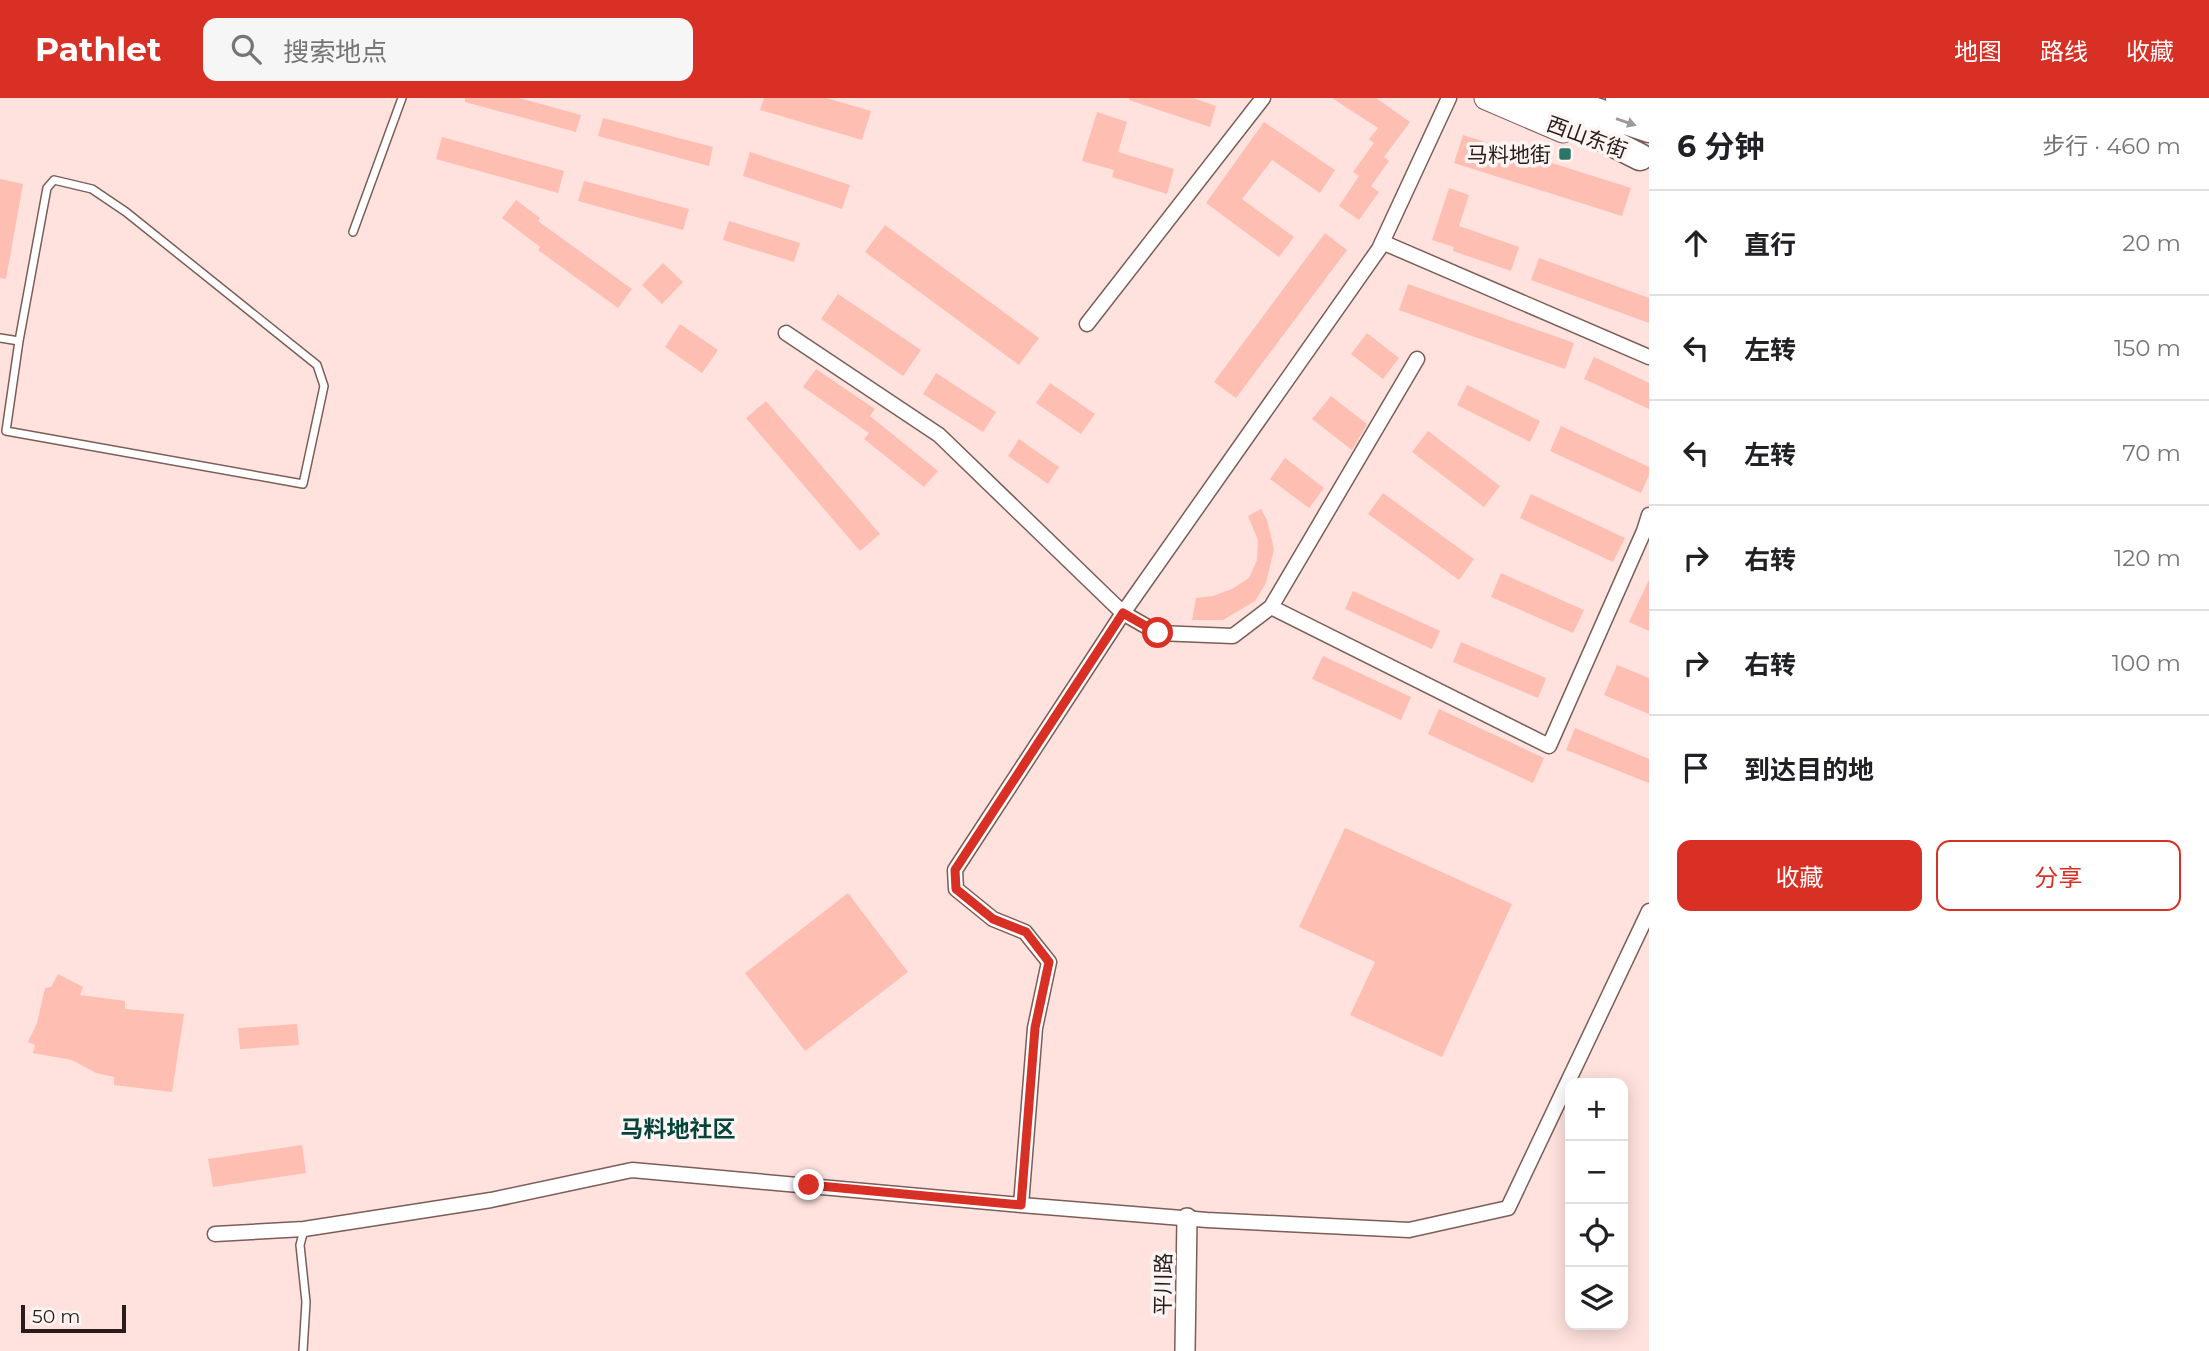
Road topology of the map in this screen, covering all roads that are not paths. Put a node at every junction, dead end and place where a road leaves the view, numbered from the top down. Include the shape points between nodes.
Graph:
1 (402, 98) edge
2 (1263, 98) edge
3 (1449, 98) edge
4 (1486, 98) edge
5 (1523, 98) edge
6 (1557, 98) edge
7 (1619, 98) edge
8 (1649, 108) edge
9 (1649, 129) edge
10 (1644, 158) edge
11 (354, 232) dead end
12 (1381, 242) junction
13 (1087, 324) dead end
14 (786, 333) dead end
15 (0, 338) edge
16 (19, 341) junction
17 (1649, 357) edge
18 (1417, 359) dead end
19 (1649, 515) edge
20 (1270, 607) junction
21 (1123, 613) junction
22 (1649, 911) edge
23 (1021, 1205) junction
24 (1187, 1218) junction
25 (304, 1229) junction
26 (215, 1234) dead end
27 (303, 1351) edge
28 (1185, 1351) edge

1 - 11 lane
2 - 13 street
3 - 12 street
4 - 10 main road, 西山东街
5 - 10 highway
6 -> 9 highway
7 - 8 highway
12 - 17 street
12 - 21 street
14 - 21 street via 939,435
15 - 16 lane
16 - 16 lane via 47,188 54,180 92,188 317,365 324,386 303,484 6,431
18 - 20 street
19 - 20 street via 1549,746
20 - 21 street via 1233,636 1158,633
21 - 23 street via 955,870 956,889 993,919 1026,932 1049,962 1035,1028
22 - 24 street via 1508,1208 1409,1230
23 - 24 street
23 - 25 street via 632,1170 491,1200
24 - 28 street, 平川路
25 - 26 street
25 - 27 lane via 300,1245 306,1301

